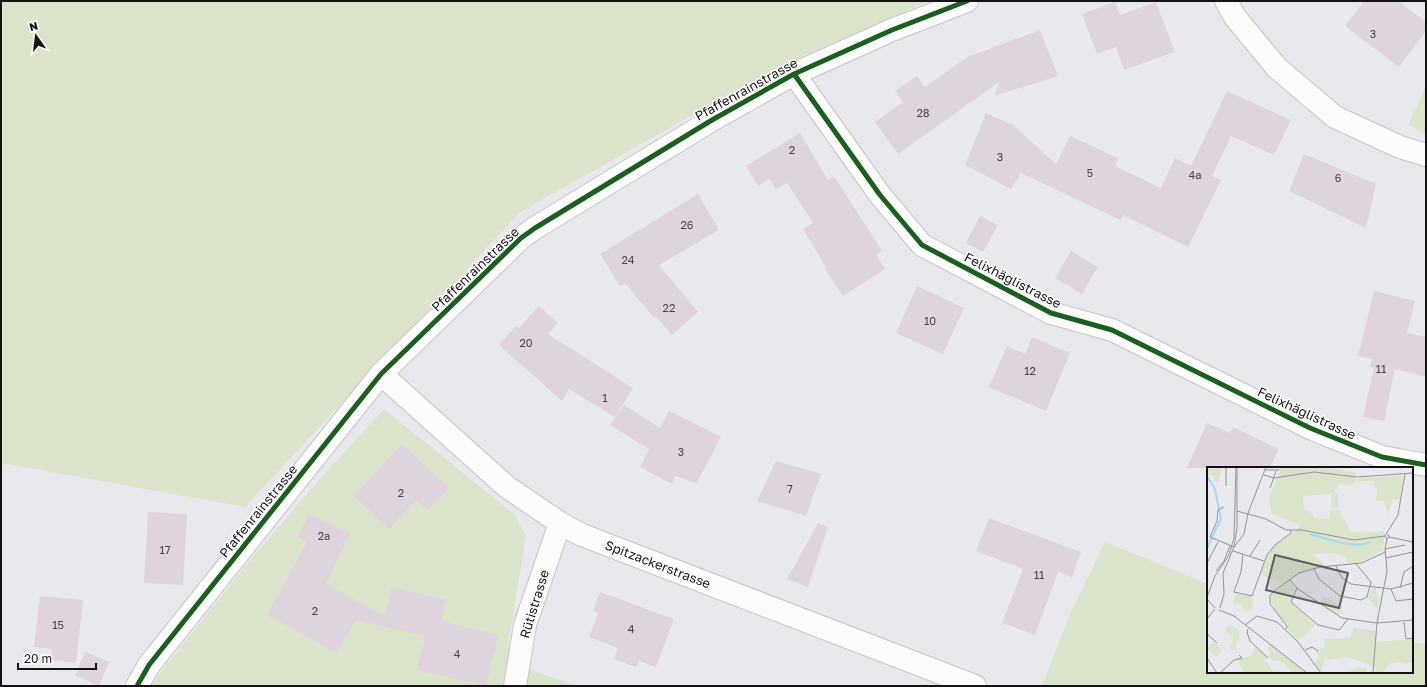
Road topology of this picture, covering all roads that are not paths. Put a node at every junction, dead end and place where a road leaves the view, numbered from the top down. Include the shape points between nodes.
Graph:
1 (967, 1) edge
2 (1226, 1) edge
3 (794, 74) junction
4 (1426, 155) edge
5 (381, 374) junction
6 (1426, 465) edge
7 (560, 523) junction
8 (137, 686) edge
9 (515, 686) edge
10 (975, 686) edge

1 - 3 street, Pfaffenrainstrasse via 892,30
2 - 4 street via 1277,68 1335,117 1400,147
3 - 5 street, Pfaffenrainstrasse via 712,120 534,228
3 - 6 street, Felixhäglistrasse via 880,195 922,244 1051,313 1112,330 1310,428 1382,458
5 - 7 street, Spitzackerstrasse via 508,487
5 - 8 street, Pfaffenrainstrasse via 149,665
7 - 9 street, Rütistrasse via 525,625
7 - 10 street, Spitzackerstrasse via 582,535

